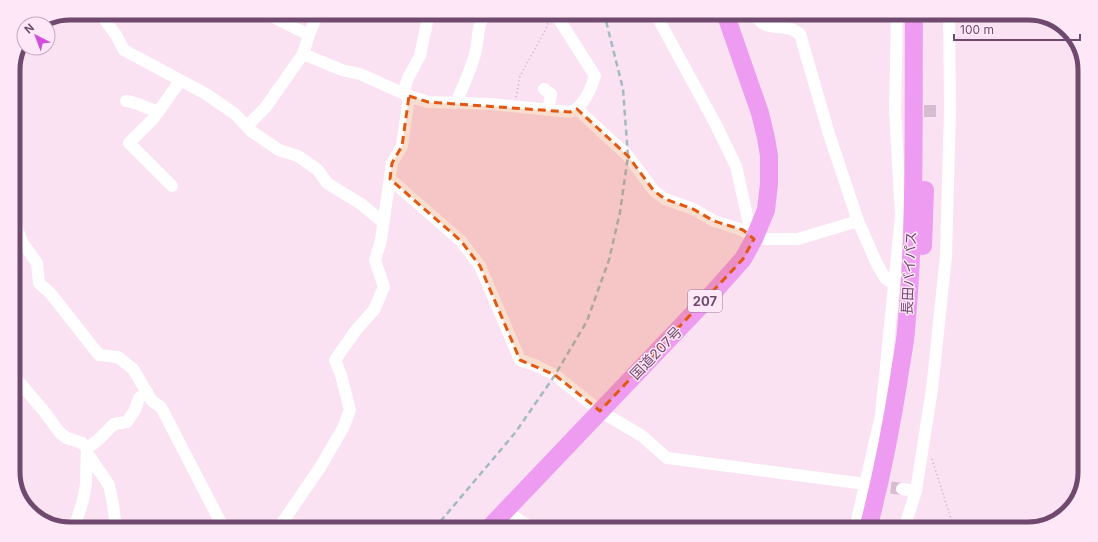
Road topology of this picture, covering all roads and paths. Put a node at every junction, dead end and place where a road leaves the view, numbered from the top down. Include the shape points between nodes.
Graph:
1 (105, 20) edge
2 (279, 20) edge
3 (315, 20) edge
4 (428, 20) edge
5 (481, 20) edge
6 (550, 20) edge
7 (554, 20) edge
8 (659, 20) edge
9 (727, 20) edge
10 (759, 20) edge
11 (897, 20) edge
12 (914, 20) edge
13 (926, 20) edge
14 (949, 20) edge
15 (309, 35) junction
16 (303, 54) junction
17 (180, 80) junction
18 (544, 89) dead end
19 (406, 94) junction
20 (126, 101) dead end
21 (456, 103) junction
22 (514, 107) junction
23 (577, 109) junction
24 (548, 110) junction
25 (158, 111) junction
26 (246, 126) junction
27 (390, 179) junction
28 (172, 186) dead end
29 (858, 221) junction
30 (384, 222) junction
31 (20, 236) edge
32 (754, 239) junction
33 (895, 285) junction
34 (20, 383) edge
35 (147, 392) junction
36 (600, 411) junction
37 (87, 450) junction
38 (931, 454) dead end
39 (869, 484) junction
40 (902, 489) tunnel mouth
41 (916, 491) junction
42 (505, 511) junction
43 (76, 522) edge
44 (115, 522) edge
45 (220, 522) edge
46 (283, 522) edge
47 (495, 522) edge
48 (523, 522) edge
49 (857, 522) edge
50 (870, 522) edge
51 (882, 522) edge
52 (906, 522) edge
53 (952, 522) edge

1 - 17 street via 124,50
2 - 15 street
3 - 15 street
4 - 19 street via 420,56 408,78
5 - 21 street via 476,50
6 - 22 path via 520,76
7 - 23 street via 595,76 591,89
8 - 32 street via 736,166
9 - 32 highway, 国道207号 / 207 via 760,114 769,156 766,210
10 - 29 street via 765,26 792,29 800,34
11 - 33 street via 901,216
12 - 50 highway, 長田バイパス via 914,150 906,331 894,411
13 - 51 highway, 長田バイパス via 925,220 922,271 907,410
14 - 41 street via 944,110 946,256 932,389
15 - 16 street
16 - 19 street
16 - 26 street via 265,108
17 - 25 street
17 - 26 street via 235,114
18 - 24 street via 551,94
19 - 21 street via 428,102
19 - 27 street via 402,146 392,163
20 - 25 street via 133,101
21 - 22 street
22 - 24 street
23 - 24 street via 570,112
23 - 32 street via 628,156 654,191 665,199 693,208 714,221 743,230
25 - 28 street via 129,143
26 - 30 street via 279,150 298,156 318,170 328,183
27 - 30 street
27 - 36 street via 461,241 480,266 520,360 555,376
29 - 32 street via 798,239
29 - 33 street via 876,264 885,278
30 - 46 street via 375,260 384,287 374,310 335,360 350,410 343,428 321,466
31 - 35 street via 37,263 39,283 51,294 99,354 118,357 133,369
32 - 36 highway, 国道207号 / 207 via 743,259
33 - 39 street via 881,416
34 - 37 street via 60,433 82,444
35 - 37 street via 139,398 127,422 114,424
35 - 45 street via 152,401 161,407
36 - 39 street via 642,436 667,458
36 - 42 highway, 国道207号 / 207
37 - 43 street via 86,484
37 - 44 street via 109,485
38 - 53 path
39 - 49 street
40 - 41 street
41 - 52 street
42 - 47 highway, 国道207号 / 207
42 - 48 street

